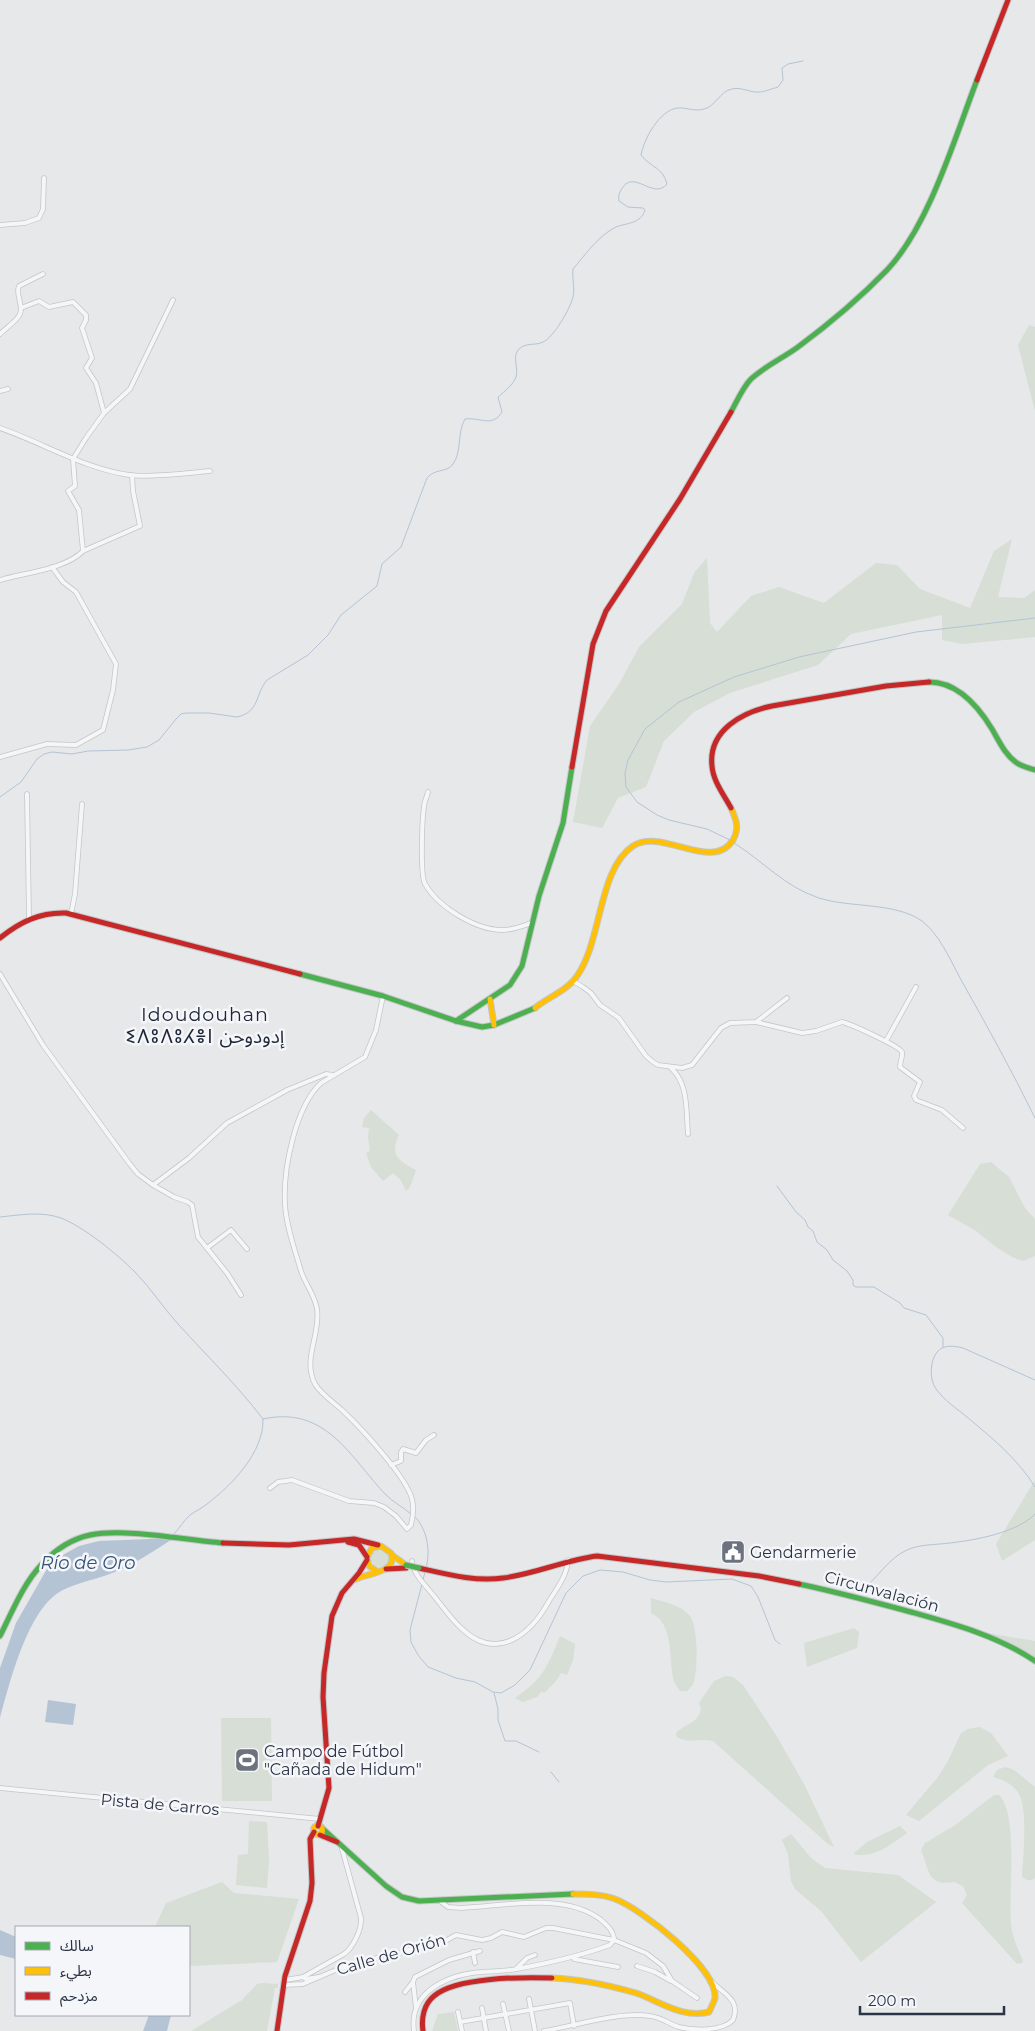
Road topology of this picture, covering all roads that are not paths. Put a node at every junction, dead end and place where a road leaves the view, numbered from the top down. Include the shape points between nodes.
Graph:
1 (1008, 0) edge
2 (44, 178) dead end
3 (0, 225) edge
4 (43, 274) dead end
5 (174, 300) dead end
6 (21, 308) junction
7 (0, 334) edge
8 (8, 389) dead end
9 (0, 391) edge
10 (104, 413) junction
11 (0, 428) edge
12 (73, 459) junction
13 (210, 472) dead end
14 (132, 475) junction
15 (83, 551) junction
16 (52, 567) junction
17 (0, 580) edge
18 (0, 757) edge
19 (1035, 770) edge
20 (428, 792) dead end
21 (27, 794) dead end
22 (82, 804) dead end
23 (71, 914) junction
24 (29, 918) junction
25 (532, 923) junction
26 (0, 938) edge
27 (0, 974) edge
28 (573, 981) junction
29 (916, 987) dead end
30 (383, 996) junction
31 (787, 998) dead end
32 (490, 999) junction
33 (456, 1021) junction
34 (756, 1022) junction
35 (494, 1025) junction
36 (886, 1041) junction
37 (670, 1067) junction
38 (333, 1075) junction
39 (963, 1128) dead end
40 (688, 1134) dead end
41 (154, 1185) junction
42 (207, 1248) junction
43 (247, 1249) dead end
44 (241, 1295) dead end
45 (434, 1436) dead end
46 (391, 1465) junction
47 (270, 1488) dead end
48 (337, 1541) junction
49 (378, 1545) junction
50 (392, 1555) junction
51 (367, 1558) junction
52 (568, 1560) junction
53 (412, 1561) dead end
54 (406, 1566) junction
55 (385, 1570) junction
56 (377, 1571) junction
57 (354, 1581) junction
58 (0, 1636) edge
59 (1035, 1661) edge
60 (0, 1788) edge
61 (320, 1819) junction
62 (320, 1827) junction
63 (317, 1834) junction
64 (339, 1843) junction
65 (440, 1901) junction
66 (614, 1940) junction
67 (480, 1950) dead end
68 (473, 1952) junction
69 (535, 1955) dead end
70 (570, 1958) junction
71 (475, 1963) dead end
72 (637, 1966) dead end
73 (618, 1967) dead end
74 (516, 1969) junction
75 (303, 1977) junction
76 (320, 1977) junction
77 (414, 1979) junction
78 (407, 1980) dead end
79 (672, 1981) junction
80 (284, 1982) junction
81 (711, 1982) junction
82 (405, 1992) dead end
83 (726, 1995) junction
84 (716, 1996) junction
85 (697, 1998) dead end
86 (529, 1999) dead end
87 (503, 2004) dead end
88 (416, 2008) junction
89 (482, 2008) dead end
90 (531, 2010) junction
91 (458, 2012) dead end
92 (506, 2014) junction
93 (484, 2018) junction
94 (460, 2022) junction
95 (574, 2026) junction
96 (277, 2031) edge
97 (414, 2031) edge
98 (423, 2031) edge
99 (462, 2031) edge
100 (486, 2031) edge
101 (509, 2031) edge
102 (535, 2031) edge
103 (544, 2031) edge

1 - 25 street via 918,227 888,269 860,295 817,333 750,380 680,499 601,621 593,644 563,823
2 - 3 street via 44,209 39,218
4 - 6 street via 18,286 16,292
5 - 10 street via 130,389
6 - 7 street via 20,315
6 - 10 street via 39,301 49,307 73,302 86,315 82,328 92,358 86,368 96,383
8 - 9 street
10 - 12 street
11 - 12 street
12 - 14 street via 107,471
12 - 15 street via 75,486 68,491 79,510
13 - 14 street
14 - 15 street via 140,526
15 - 16 street via 77,557
16 - 17 street
16 - 18 street via 76,592 116,664 108,714 103,730 76,745 47,744
19 - 28 street via 1014,761 1004,751 975,706 958,691 937,682 893,685 757,710 733,721 722,732 711,763 716,782 737,819 738,831 731,843 721,850 702,852 647,840 622,854 612,871 586,958
20 - 25 street via 422,841 424,883 449,910 466,920 496,930
21 - 24 street
22 - 23 street
23 - 24 street via 56,912
23 - 30 street
24 - 26 street via 15,924
25 - 32 street via 519,972 510,985
27 - 41 street via 76,1092 138,1174
28 - 35 street via 532,1010
28 - 37 street via 619,1018 646,1056 653,1062
29 - 36 street
30 - 33 street
30 - 38 street via 376,1030 365,1056
31 - 34 street
32 - 33 street
32 - 35 street
33 - 35 street via 482,1027
34 - 36 street via 802,1033 842,1022
34 - 37 street via 726,1025 714,1034 692,1065
36 - 39 street via 900,1049 900,1067 920,1082 914,1096 916,1100 942,1110
37 - 40 street via 681,1079
38 - 41 street via 326,1074 287,1090 227,1123
38 - 46 street via 316,1089 298,1124 289,1152 285,1206 301,1269 317,1309 310,1361 313,1381
41 - 42 street via 192,1205 198,1237
42 - 43 street via 231,1230
42 - 44 street
45 - 46 street via 426,1440 416,1453 406,1448 401,1450 401,1461
46 - 47 street via 410,1494 412,1521 407,1529 384,1507 369,1502 349,1501 297,1481 285,1480
48 - 49 street via 357,1540
48 - 51 street via 359,1545
48 - 58 street via 287,1546 106,1533 81,1538 48,1556 38,1566
49 - 50 street via 387,1548
49 - 51 street via 369,1550
50 - 54 street
50 - 55 street
51 - 56 street via 369,1566
51 - 57 street
52 - 53 street via 566,1573 540,1616 526,1632 505,1643 485,1643 468,1634 421,1580 412,1567
52 - 54 street, Circunvalación, bridge via 503,1578 473,1578
52 - 59 street, Circunvalación via 612,1556 803,1583 944,1621 1005,1643
54 - 55 street
55 - 56 street
56 - 57 street
57 - 61 street via 342,1593 335,1608 327,1650 323,1697 329,1788
60 - 61 street, Pista de Carros
61 - 62 street
62 - 63 street via 315,1827
62 - 64 street
63 - 64 street
63 - 80 street via 311,1835 310,1900
64 - 65 street via 396,1894 419,1902
64 - 75 street via 361,1925 347,1952
65 - 66 street via 448,1907 462,1908 564,1903 597,1917 611,1930
65 - 81 street via 584,1894 608,1896 624,1904 686,1950
66 - 70 street via 610,1946
66 - 76 street, Calle de Orión via 553,1928 521,1937 502,1932 482,1940 456,1935 440,1944 384,1955
66 - 79 street, Calle de Orión via 652,1956
67 - 68 street
68 - 71 street
68 - 77 street via 448,1960
69 - 74 street
70 - 73 street
70 - 74 street
72 - 79 street
74 - 88 street via 449,1979 428,1990
75 - 76 street
75 - 80 street
76 - 80 street, Calle de Orión via 303,1984
77 - 78 street
77 - 82 street
77 - 88 street
79 - 85 street
80 - 96 street
81 - 83 street
81 - 84 street
83 - 84 street
83 - 95 street via 733,2001 735,2015 730,2024 718,2030 680,2027 661,2018 644,2015
84 - 98 street via 709,2012 694,2015 641,1994 591,1982 548,1978 488,1981 457,1986 436,1994 423,2014
86 - 90 street
87 - 92 street
88 - 97 street
89 - 93 street
90 - 92 street
90 - 95 street via 570,2003
90 - 102 street
91 - 94 street
92 - 93 street
92 - 101 street
93 - 94 street
93 - 100 street
94 - 99 street
95 - 103 street

